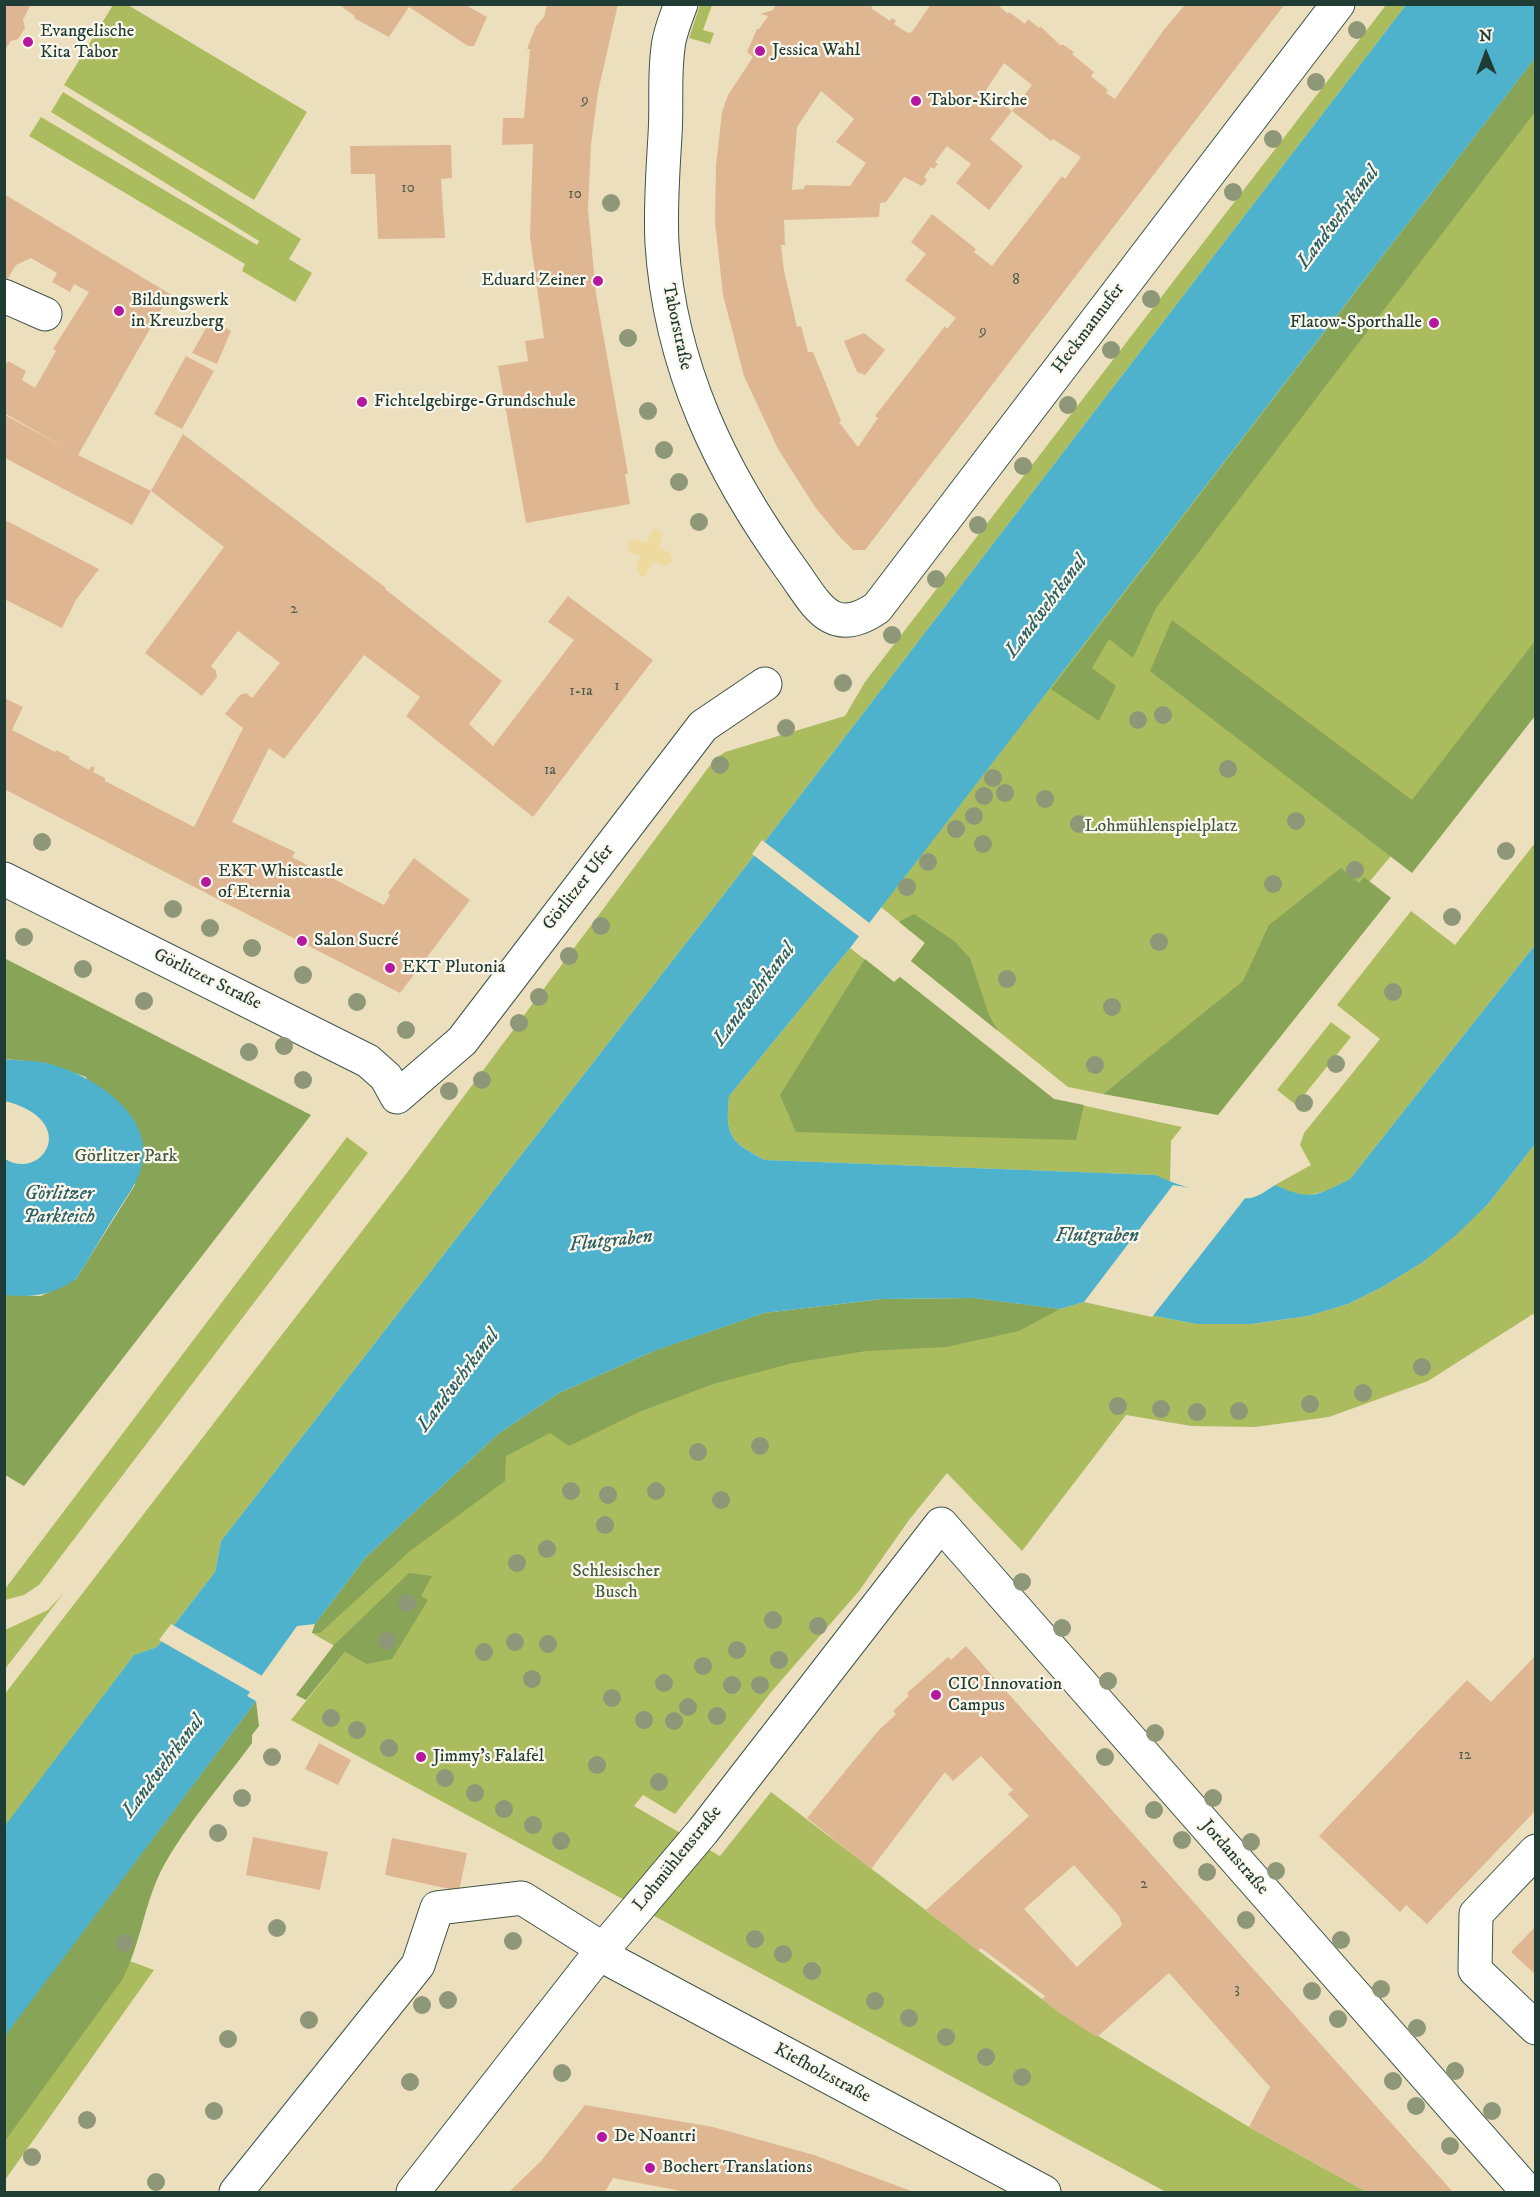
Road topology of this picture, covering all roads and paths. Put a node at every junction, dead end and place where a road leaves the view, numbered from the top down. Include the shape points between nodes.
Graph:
1 (681, 4) edge
2 (1338, 4) edge
3 (4, 296) edge
4 (45, 314) dead end
5 (823, 614) joint
6 (765, 684) dead end
7 (4, 879) edge
8 (397, 1097) joint
9 (941, 1524) joint
10 (1536, 1851) edge
11 (600, 1954) junction
12 (1536, 2028) edge
13 (236, 2193) edge
14 (413, 2193) edge
15 (1044, 2193) edge
16 (1528, 2193) edge

1 - 5 street, Taborstraße via 668,47 661,195 666,284 674,330 688,382 715,447 765,533
2 - 5 street, Heckmannufer via 877,608 861,619 839,620
3 - 4 street
6 - 8 street, Görlitzer Ufer via 703,726 462,1041
7 - 8 street, Görlitzer Straße via 368,1061 386,1077
9 - 11 street, Lohmühlenstraße via 703,1831
9 - 16 street, Jordanstraße
10 - 12 street via 1476,1914 1475,1970
11 - 13 street, Kiefholzstraße via 592,1942 522,1898 437,1908 418,1965
11 - 14 street, Lohmühlenstraße
11 - 15 street, Kiefholzstraße

